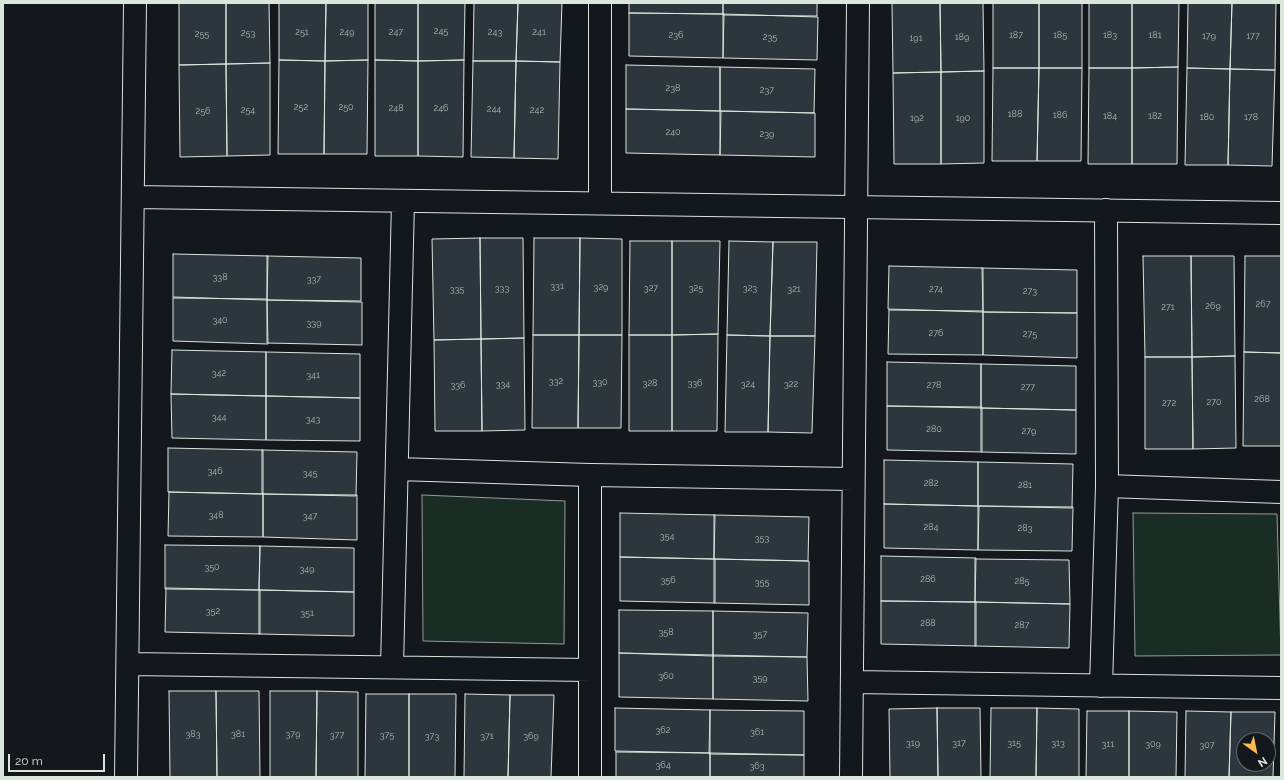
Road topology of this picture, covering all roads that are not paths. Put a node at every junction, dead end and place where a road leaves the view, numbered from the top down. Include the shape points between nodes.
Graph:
1 (135, 3) edge
2 (600, 3) edge
3 (858, 3) edge
4 (133, 197) junction
5 (403, 201) junction
6 (600, 203) junction
7 (856, 207) junction
8 (1106, 210) junction
9 (1281, 213) edge
10 (397, 469) junction
11 (590, 475) junction
12 (853, 479) junction
13 (1107, 486) junction
14 (1281, 492) edge
15 (128, 664) junction
16 (392, 667) junction
17 (590, 670) junction
18 (852, 682) junction
19 (1101, 686) junction
20 (1281, 688) edge
21 (126, 777) edge
22 (590, 777) edge
23 (851, 777) edge

1 - 4 street
2 - 6 street
3 - 7 street
4 - 5 street
4 - 15 street
5 - 6 street
5 - 10 street
6 - 7 street
7 - 8 street
7 - 12 street
8 - 9 street
8 - 13 street
10 - 11 street
10 - 16 street
11 - 12 street
11 - 17 street
12 - 18 street
13 - 14 street
13 - 19 street
15 - 16 street
15 - 21 street
16 - 17 street
17 - 22 street
18 - 19 street
18 - 23 street
19 - 20 street

